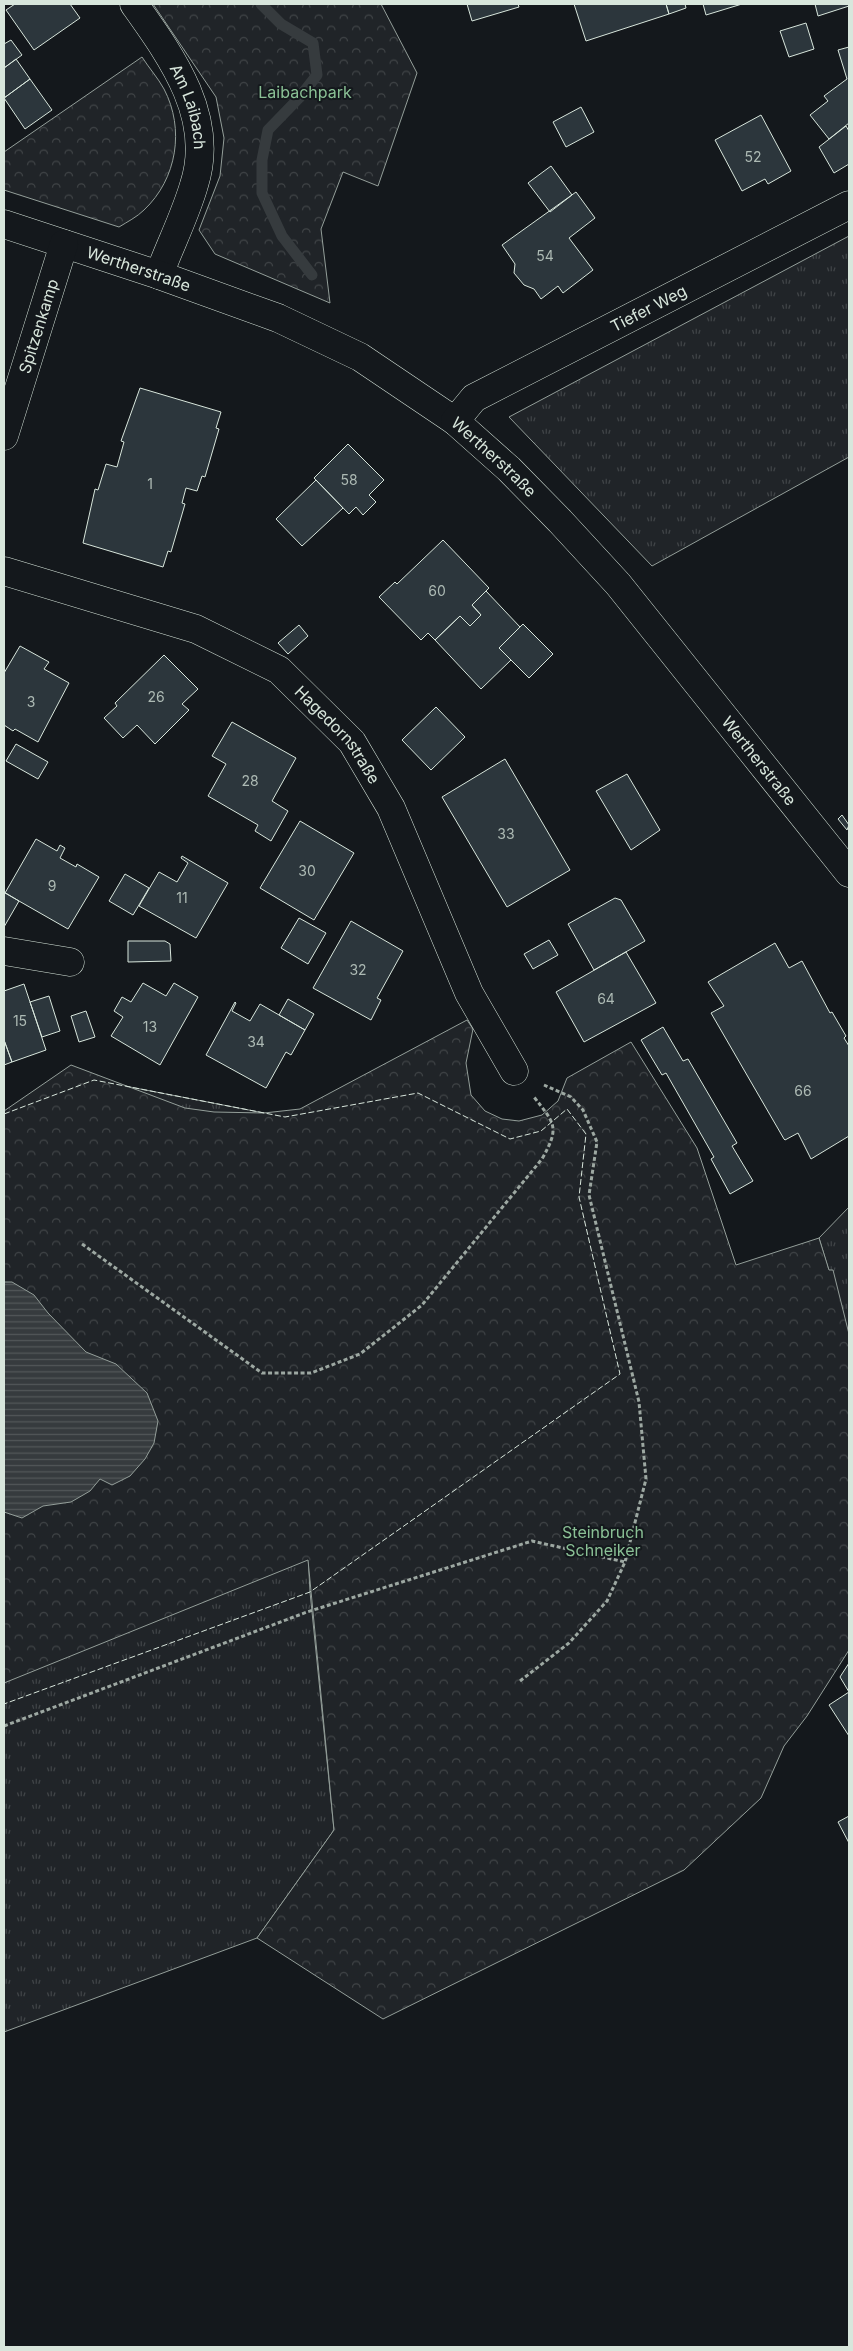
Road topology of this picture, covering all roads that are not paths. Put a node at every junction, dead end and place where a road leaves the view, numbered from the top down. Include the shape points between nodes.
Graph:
1 (134, 4) edge
2 (849, 205) edge
3 (4, 224) edge
4 (64, 244) junction
5 (159, 275) junction
6 (455, 421) junction
7 (4, 436) edge
8 (4, 571) edge
9 (849, 873) edge
10 (4, 951) edge
11 (70, 962) dead end
12 (514, 1071) road end

1 - 5 street, Am Laibach via 183,79 199,123 200,151 195,184
2 - 6 street, Tiefer Weg via 474,398
3 - 4 street, Wertherstraße
4 - 5 street, Wertherstraße
4 - 7 street, Spitzenkamp
5 - 6 street, Wertherstraße via 278,318 360,357
6 - 9 street, Wertherstraße via 509,469 618,584
8 - 12 street, Hagedornstraße via 196,629 279,670 352,742 392,808 469,993
10 - 11 street

